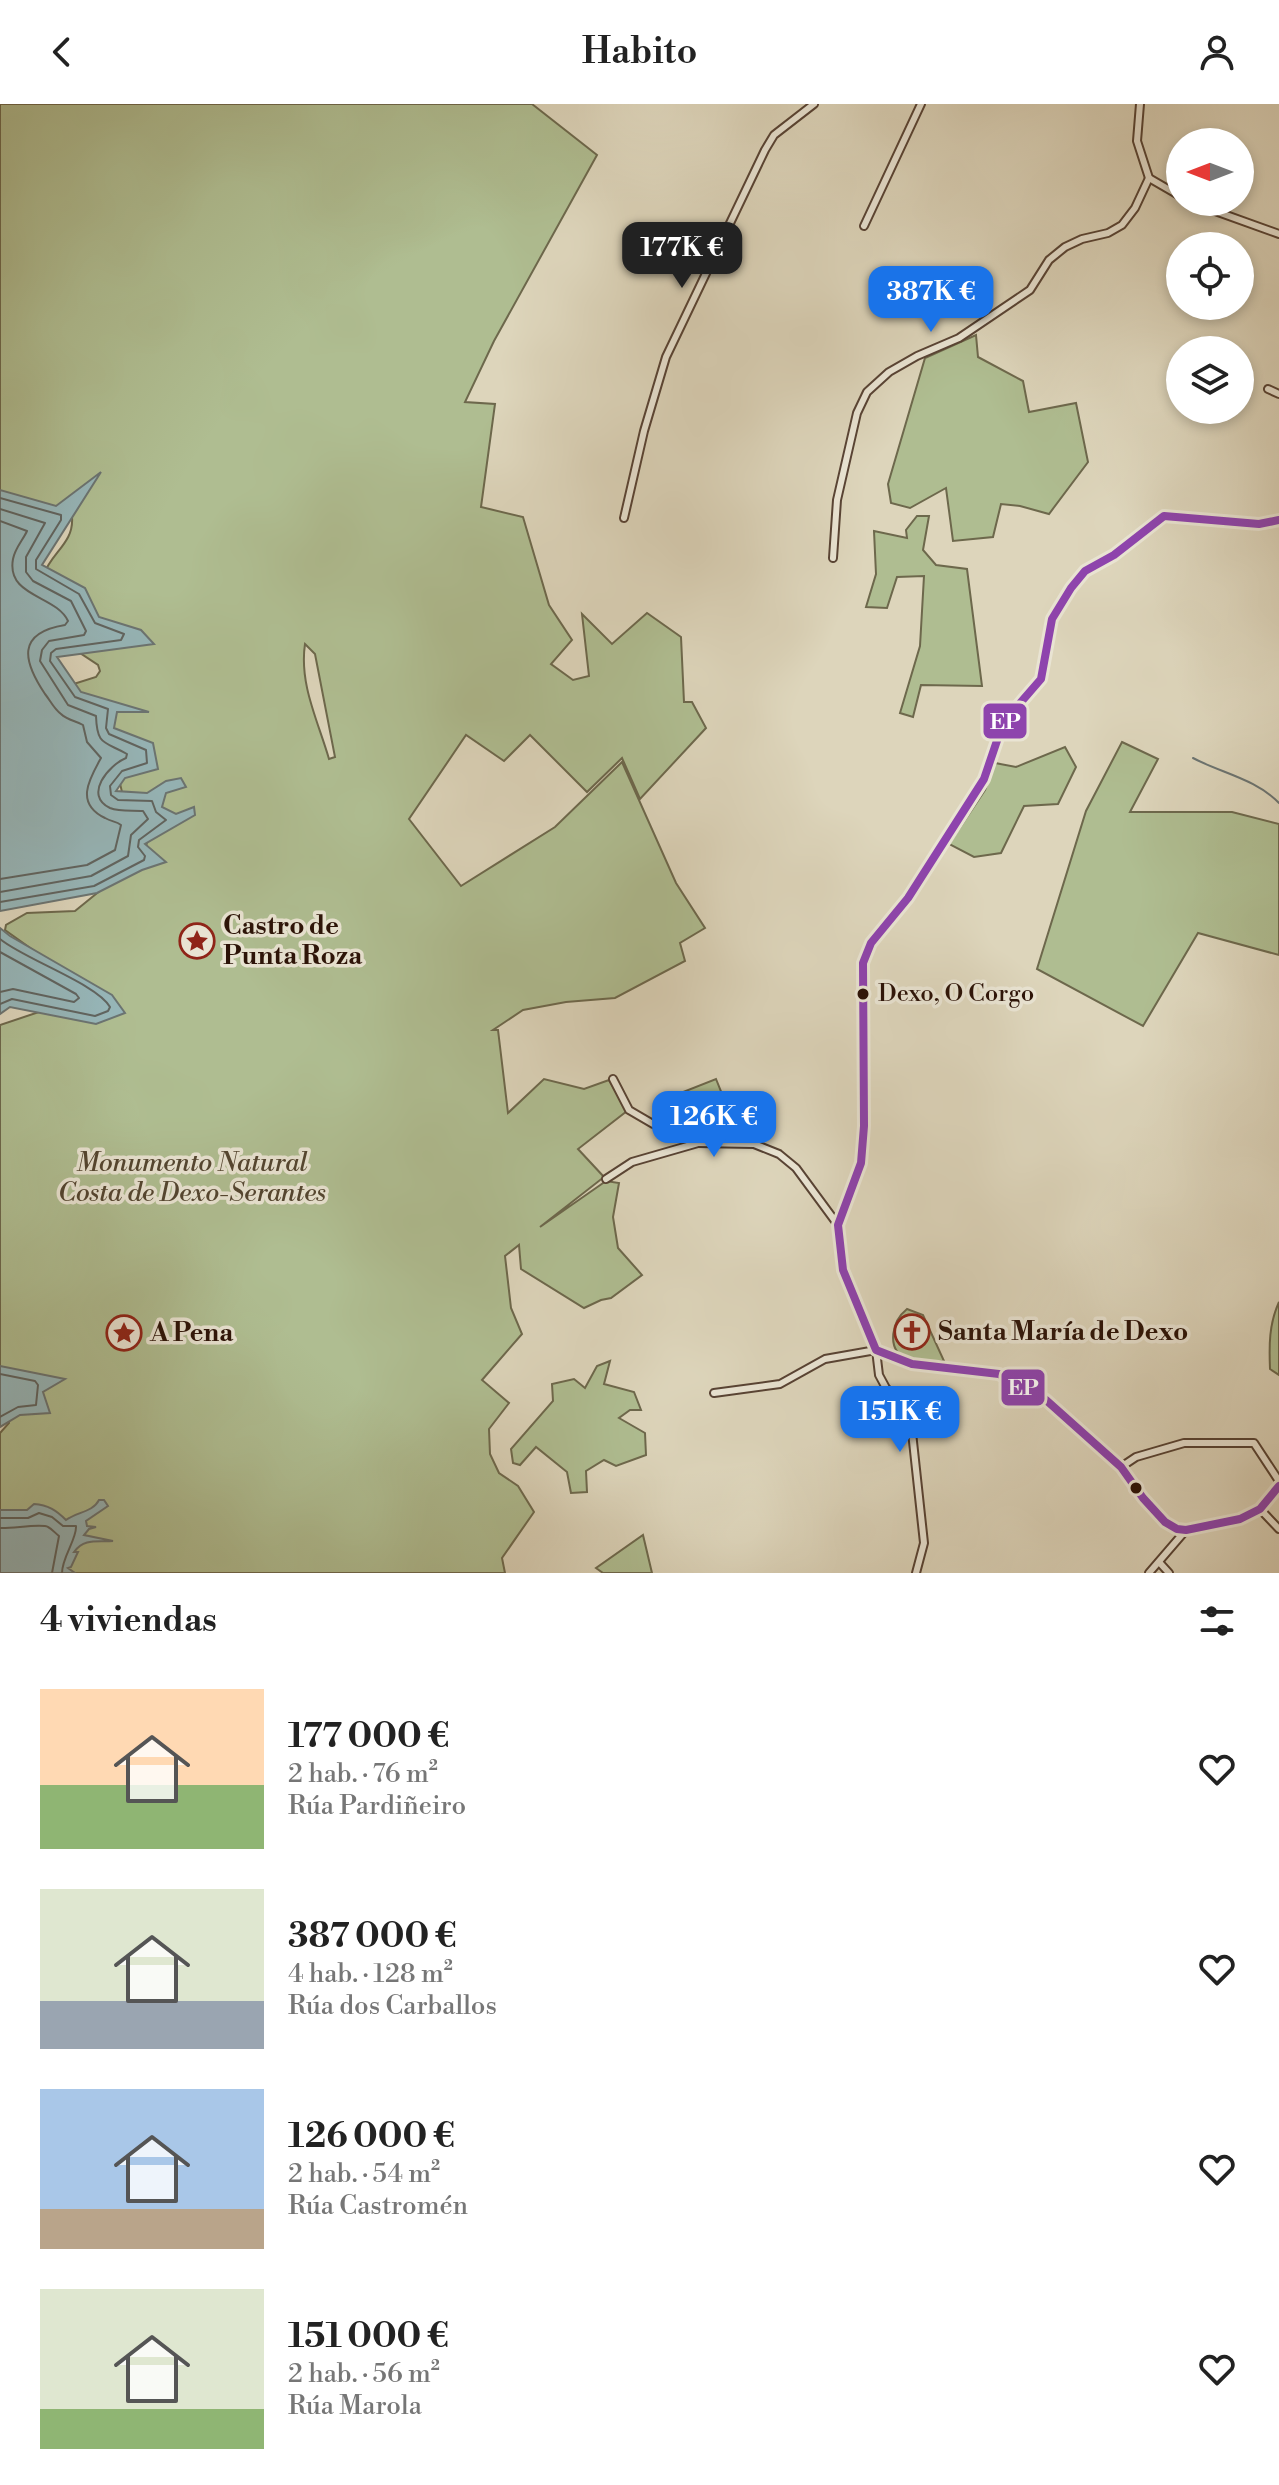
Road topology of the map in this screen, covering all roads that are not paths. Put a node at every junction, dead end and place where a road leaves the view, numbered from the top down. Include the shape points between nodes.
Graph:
1 (814, 104) edge
2 (921, 104) edge
3 (1140, 104) edge
4 (1149, 178) junction
5 (1166, 188) edge
6 (1229, 216) edge
7 (864, 226) dead end
8 (1279, 234) edge
9 (1268, 389) dead end
10 (1279, 394) edge
11 (624, 518) dead end
12 (1279, 520) edge
13 (833, 558) dead end
14 (613, 1079) dead end
15 (698, 1143) junction
16 (606, 1179) dead end
17 (838, 1225) junction
18 (876, 1350) junction
19 (714, 1393) dead end
20 (1121, 1467) junction
21 (1279, 1484) edge
22 (1260, 1509) junction
23 (1279, 1529) edge
24 (1186, 1530) junction
25 (1159, 1562) junction
26 (916, 1573) edge
27 (1149, 1573) edge
28 (1169, 1573) edge

1 - 11 street via 774,135 765,150 666,357
2 - 7 street
3 - 4 street via 1137,141
4 - 5 street
4 - 13 street via 1122,225 1065,247 1049,260 1030,290 959,338 889,372 867,392 857,413 837,500
6 - 8 street
9 - 10 street
12 - 17 street via 1259,524 1164,516 1085,571 1071,588 1052,619 1041,679 1003,723 984,779 908,898 871,943 863,963 861,1163
14 - 15 street via 629,1110
15 - 16 street via 632,1162
15 - 17 street via 754,1144 779,1154 796,1168
17 - 18 street via 843,1270
18 - 19 street via 825,1359 780,1384
18 - 20 street via 912,1364 999,1374 1046,1400
18 - 26 street via 879,1375 911,1423 924,1543
20 - 21 street via 1136,1457 1184,1443 1254,1443
20 - 24 street via 1165,1522
21 - 22 street
22 - 23 street
22 - 24 street via 1240,1519
24 - 25 street
25 - 27 street
25 - 28 street

